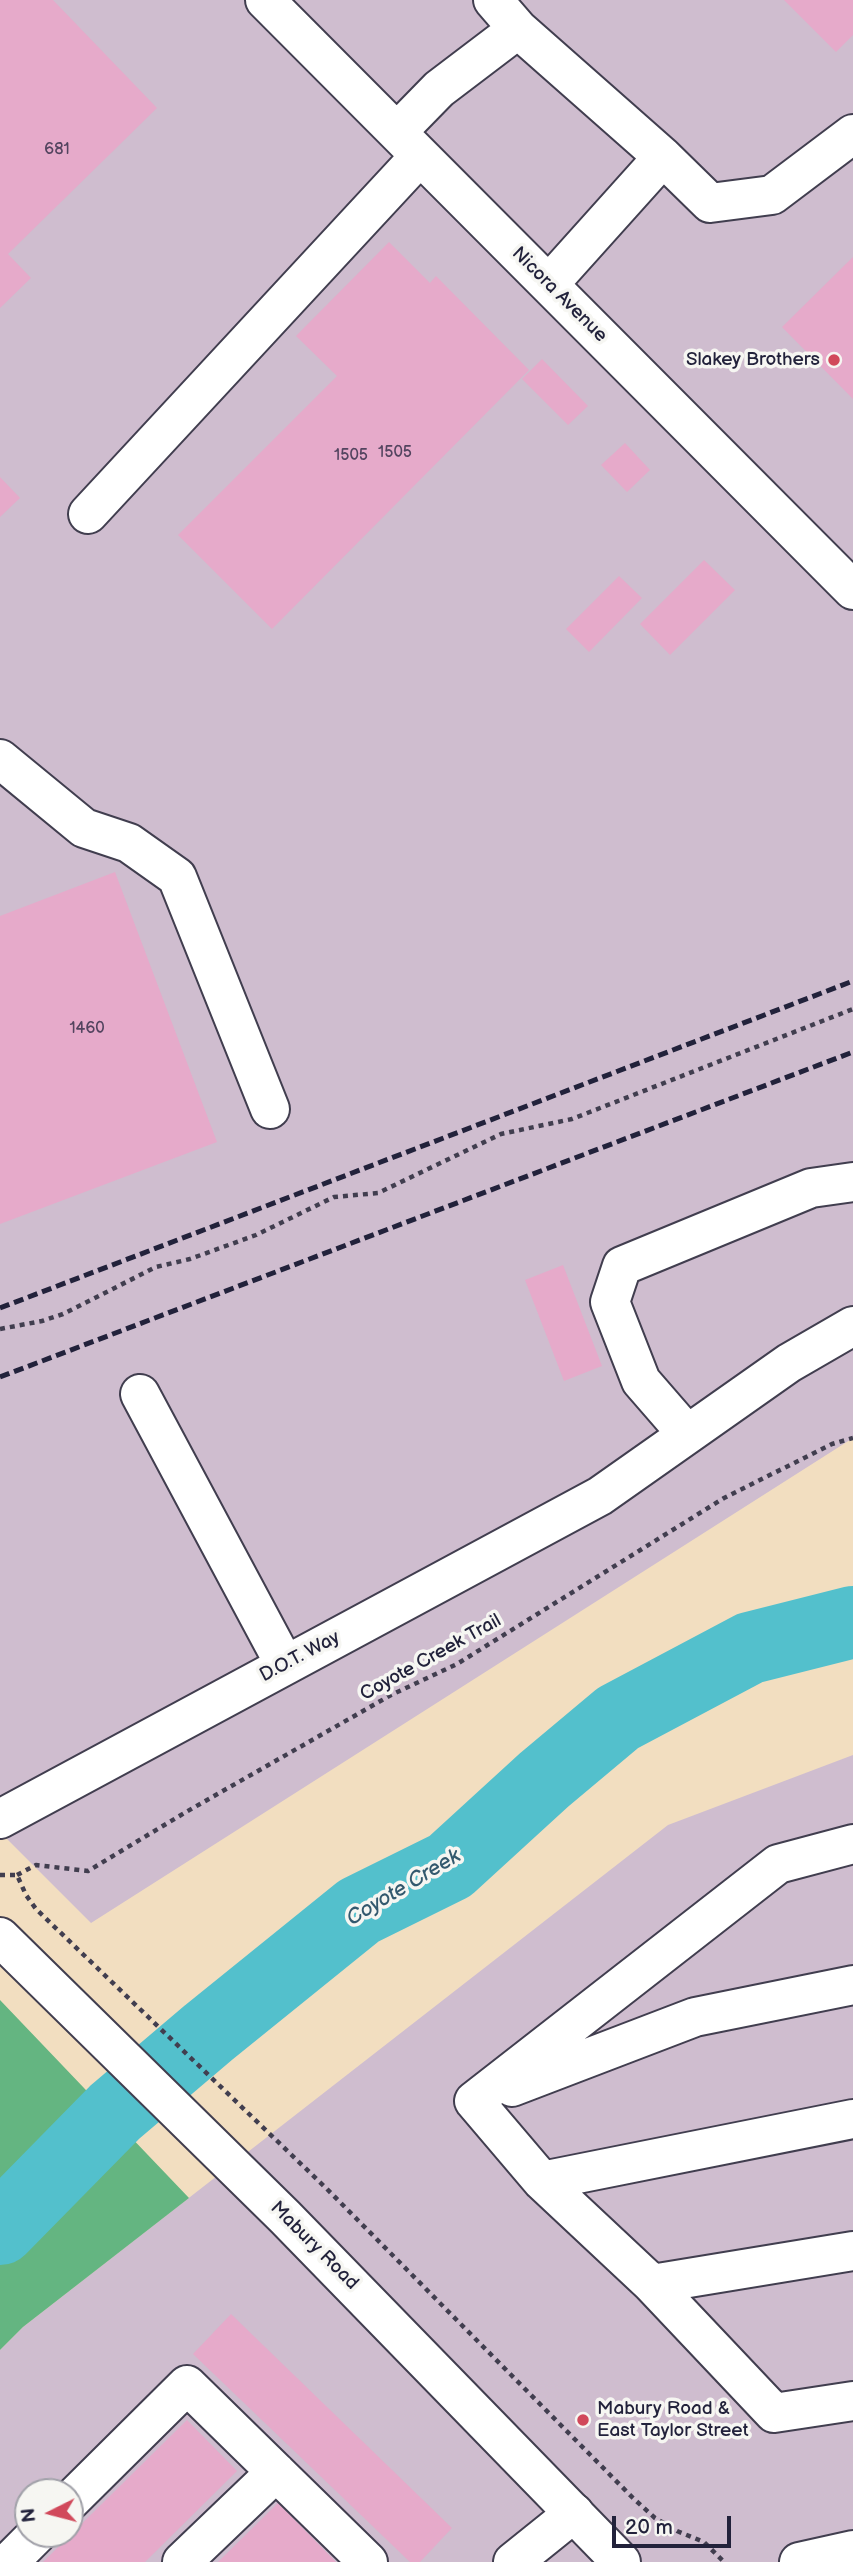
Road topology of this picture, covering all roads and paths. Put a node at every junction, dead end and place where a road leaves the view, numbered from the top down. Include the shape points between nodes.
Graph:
1 (265, 0) edge
2 (493, 0) edge
3 (518, 29) junction
4 (853, 134) edge
5 (408, 144) junction
6 (663, 157) junction
7 (549, 284) junction
8 (88, 514) dead end
9 (853, 590) edge
10 (0, 759) edge
11 (853, 1009) edge
12 (270, 1109) dead end
13 (853, 1182) edge
14 (853, 1326) edge
15 (0, 1329) edge
16 (853, 1358) edge
17 (789, 1363) junction
18 (140, 1394) dead end
19 (687, 1434) junction
20 (853, 1438) edge
21 (285, 1665) junction
22 (0, 1819) edge
23 (853, 1844) edge
24 (0, 1875) edge
25 (17, 1875) junction
26 (0, 1937) edge
27 (853, 1984) edge
28 (474, 2101) junction
29 (853, 2119) edge
30 (542, 2181) junction
31 (853, 2251) edge
32 (652, 2284) junction
33 (853, 2401) edge
34 (276, 2472) junction
35 (84, 2487) edge
36 (574, 2513) junction
37 (23, 2548) edge
38 (853, 2550) edge
39 (9, 2562) edge
40 (182, 2562) edge
41 (368, 2562) edge
42 (513, 2562) edge
43 (621, 2562) edge
44 (724, 2562) edge
45 (799, 2562) edge

1 - 5 street, Nicora Avenue
2 - 3 street
3 - 5 street via 439,89
3 - 6 street
4 - 6 street via 772,195 710,204
5 - 7 street, Nicora Avenue
5 - 8 street via 318,263
6 - 7 street
7 - 9 street, Nicora Avenue
10 - 12 street via 84,828 129,843 177,877
11 - 15 path via 572,1119 501,1134 378,1193 334,1197 256,1235 156,1267 63,1314
13 - 19 street via 811,1188 622,1266 610,1302 641,1381
14 - 17 street, D.O.T. Way
16 - 17 street
17 - 19 street, D.O.T. Way
18 - 21 street
19 - 21 street, D.O.T. Way via 600,1496
20 - 25 path, Coyote Creek Trail via 724,1497 457,1664 391,1695 88,1871 36,1866
21 - 22 street, D.O.T. Way
23 - 28 street via 778,1864
24 - 25 path, Coyote Creek Trail
25 - 44 path via 36,1909 327,2189 634,2498 666,2525 704,2542
26 - 36 street, Mabury Road via 285,2217
27 - 28 street via 695,2017
28 - 30 street
29 - 30 street
30 - 32 street
31 - 32 street
32 - 33 street via 774,2413
34 - 35 street via 187,2385
34 - 40 street
34 - 41 street
36 - 42 street
36 - 43 street, Mabury Road
37 - 39 street
38 - 45 street

